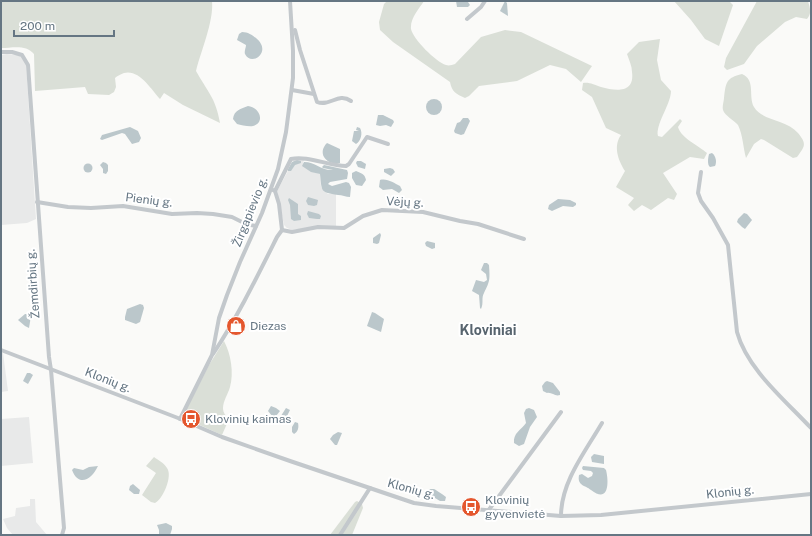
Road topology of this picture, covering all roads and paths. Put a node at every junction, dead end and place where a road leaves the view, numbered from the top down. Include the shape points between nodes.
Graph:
1 (290, 1) edge
2 (485, 1) edge
3 (467, 18) dead end
4 (295, 30) dead end
5 (1, 52) edge
6 (292, 90) junction
7 (314, 94) junction
8 (351, 101) dead end
9 (388, 144) dead end
10 (701, 172) dead end
11 (273, 190) junction
12 (37, 202) junction
13 (256, 226) junction
14 (282, 230) junction
15 (524, 239) dead end
16 (217, 330) junction
17 (227, 333) junction
18 (1, 350) edge
19 (212, 355) junction
20 (51, 370) junction
21 (561, 412) dead end
22 (180, 419) junction
23 (602, 423) dead end
24 (811, 428) edge
25 (370, 488) junction
26 (811, 494) edge
27 (488, 511) junction
28 (561, 516) junction
29 (62, 535) edge
30 (340, 535) edge

1 - 6 street, Žirgapievio g.
2 - 3 street via 481,8
4 - 7 street
5 - 12 street, Žemdirbių g. via 22,55 28,65
6 - 7 street
6 - 11 street, Žirgapievio g. via 284,144
7 - 8 street via 319,103 341,97
9 - 11 street via 366,137 346,166 291,159
10 - 24 street via 698,192 701,201 728,245 740,343 748,358 771,386
11 - 13 street, Žirgapievio g.
11 - 14 street via 279,204
12 - 13 street, Pienių g. via 68,207 123,206 172,214 213,214 232,217
12 - 20 street, Žemdirbių g.
13 - 16 street, Žirgapievio g. via 234,276
14 - 15 street, Vėjų g. via 292,232 318,227 344,228 363,216 382,210 423,212 478,224
14 - 17 street
16 - 17 street
16 - 19 street, Žirgapievio g.
17 - 19 street
18 - 20 street, Klonių g.
19 - 22 street, Žirgapievio g.
20 - 22 street, Klonių g.
20 - 29 street, Žemdirbių g. via 64,528
21 - 27 street
22 - 25 street, Klonių g. via 222,437
23 - 28 street via 568,483 561,505
25 - 27 street, Klonių g. via 414,503
25 - 30 street
26 - 28 street, Klonių g. via 608,514
27 - 28 street, Klonių g.

